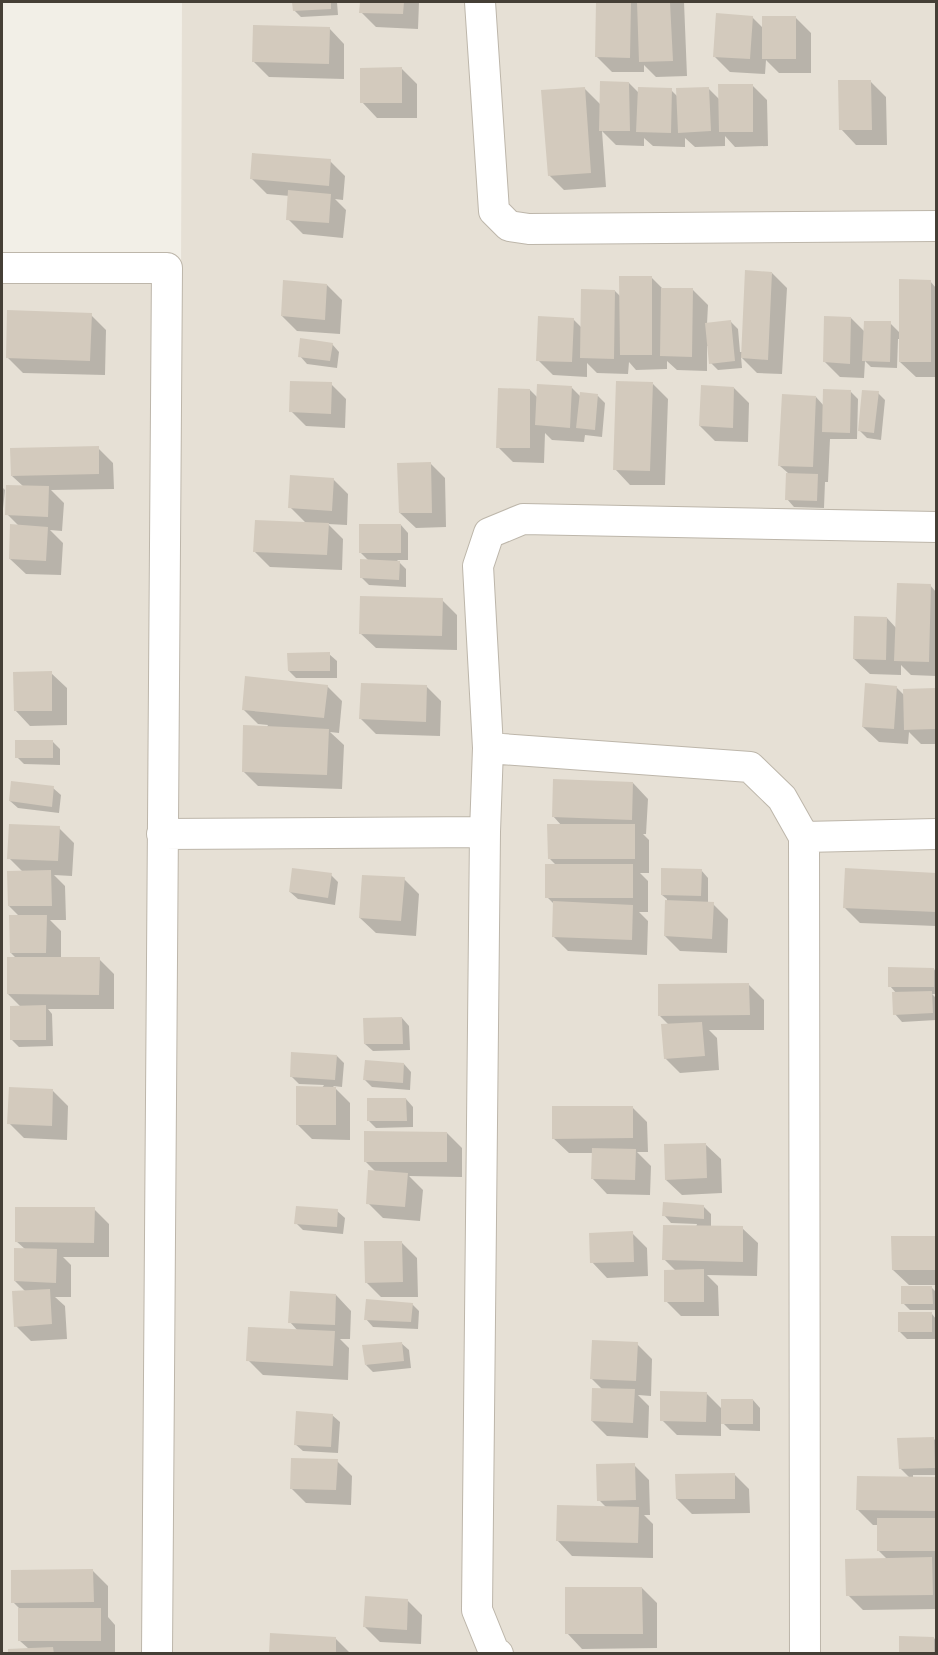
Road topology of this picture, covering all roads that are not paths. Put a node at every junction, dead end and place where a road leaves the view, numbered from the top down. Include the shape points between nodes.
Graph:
1 (480, 2) edge
2 (936, 226) edge
3 (2, 268) edge
4 (936, 527) edge
5 (488, 748) junction
6 (485, 832) junction
7 (162, 834) junction
8 (936, 834) edge
9 (804, 837) junction
10 (158, 1653) edge
11 (498, 1653) edge
12 (805, 1653) edge

1 - 2 street via 494,211 509,226
3 - 7 street via 167,268
4 - 5 street via 523,519 489,533 478,566
5 - 6 street
5 - 9 street via 750,767 782,798
6 - 7 street
6 - 11 street via 477,1610 494,1652
7 - 10 street
8 - 9 street
9 - 12 street

